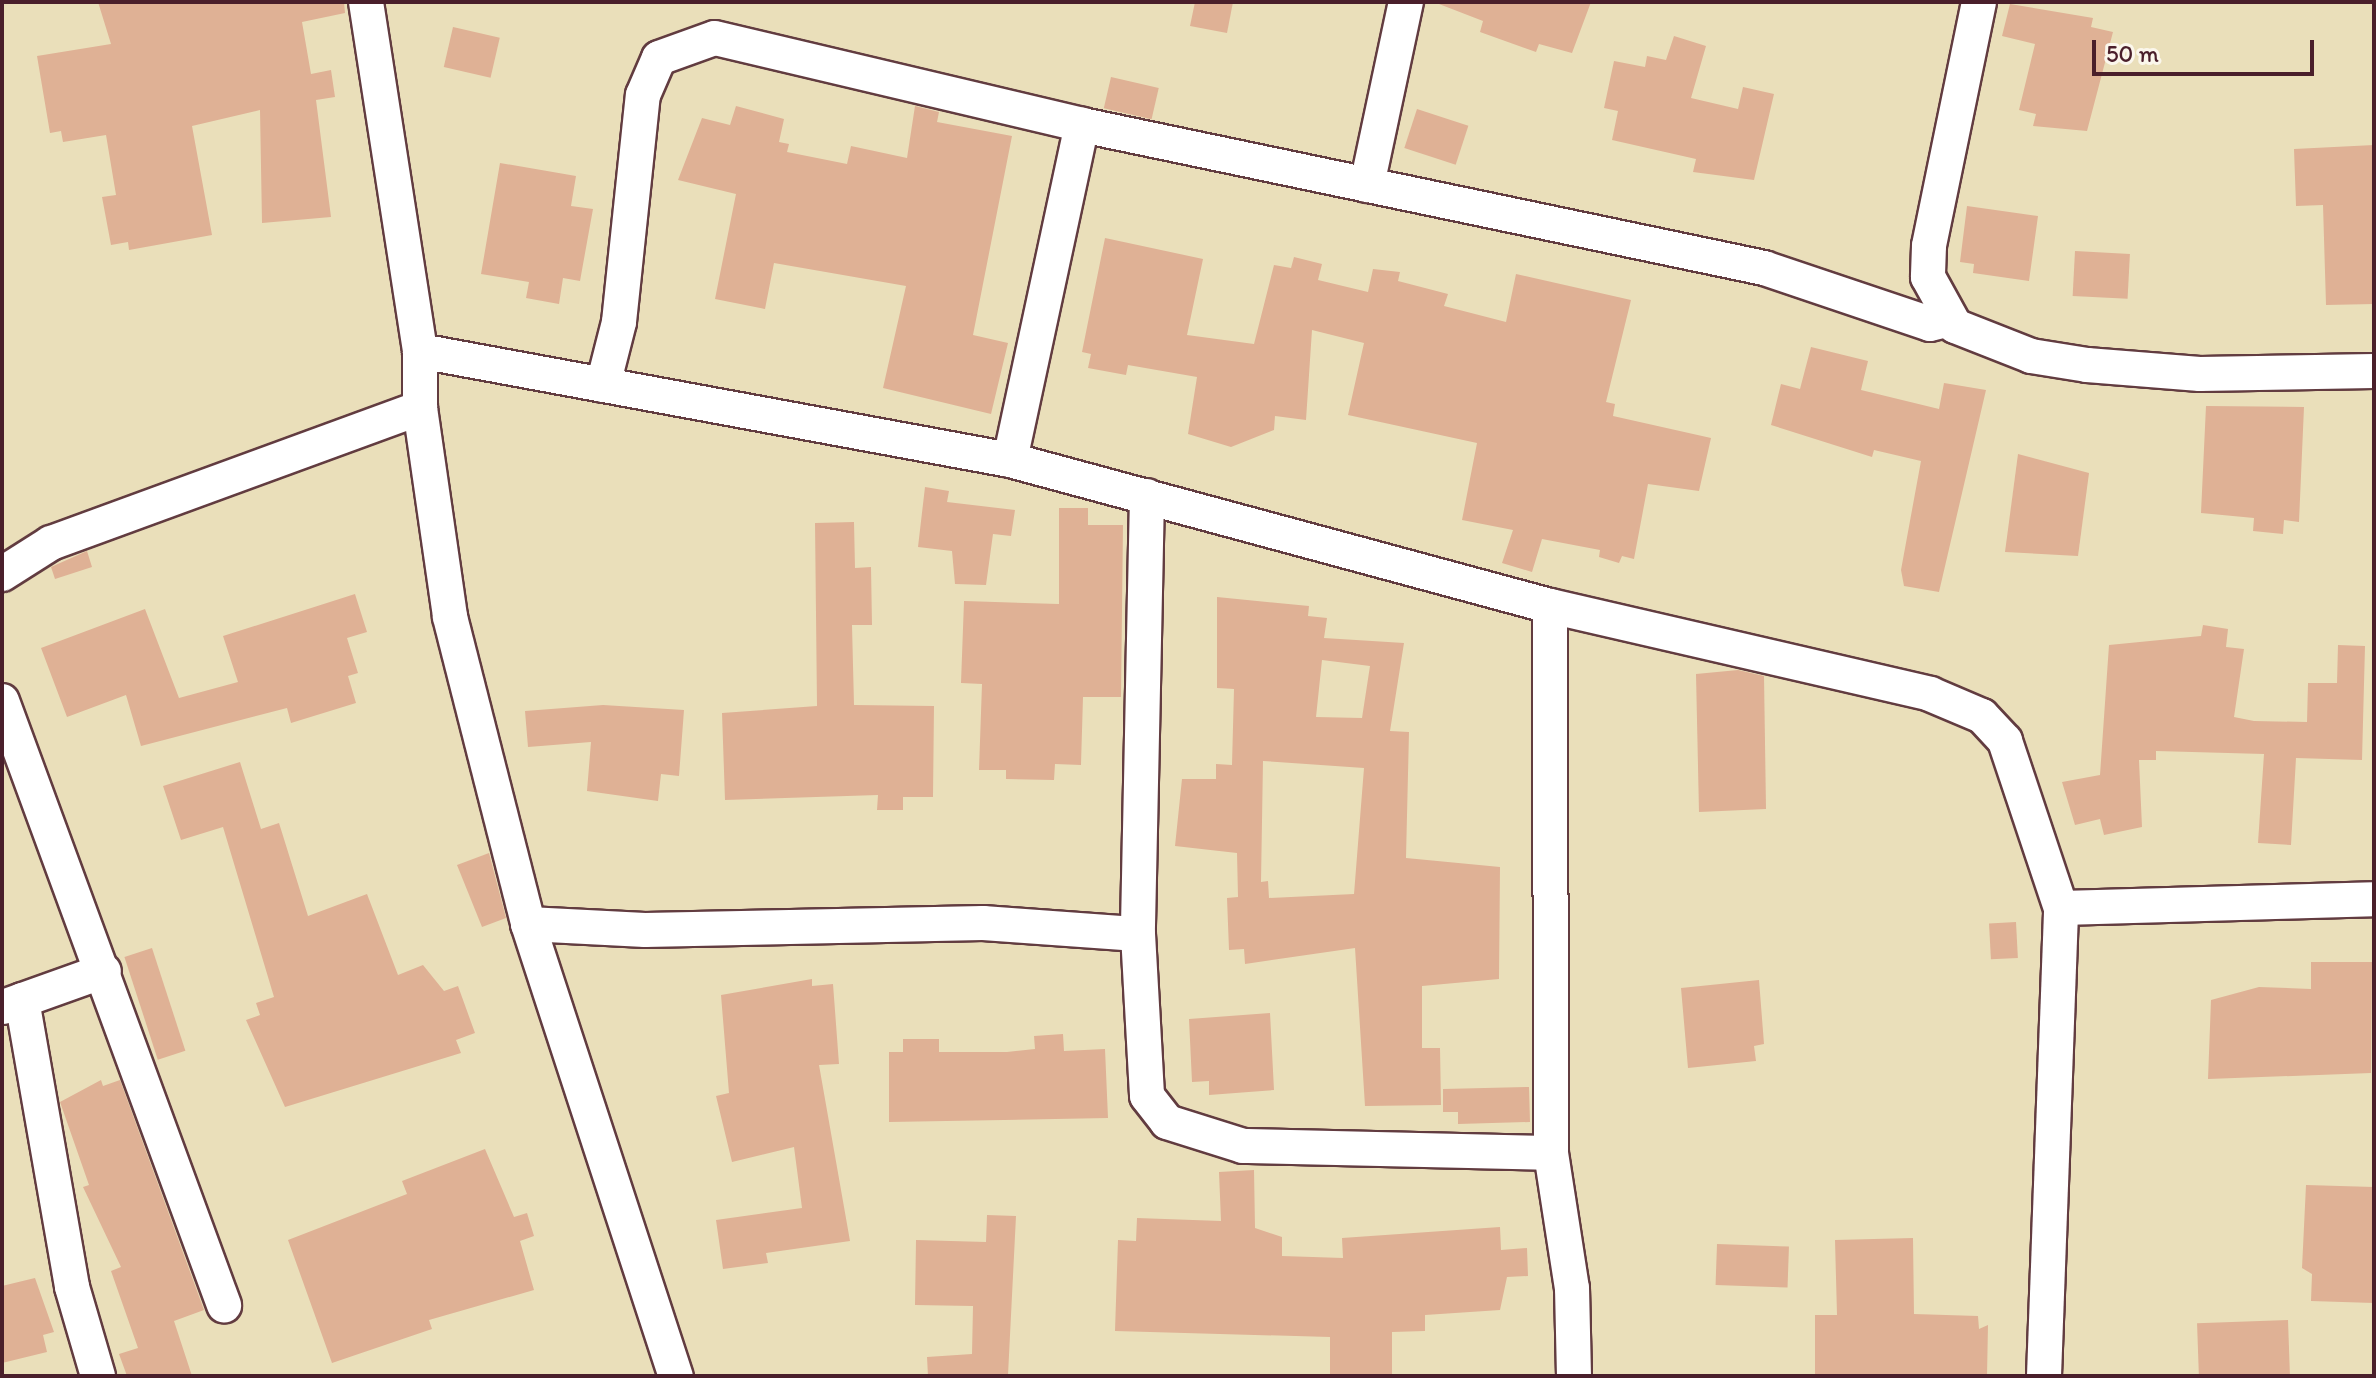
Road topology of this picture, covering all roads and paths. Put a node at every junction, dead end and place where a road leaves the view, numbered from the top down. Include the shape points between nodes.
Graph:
1 (366, 2) edge
2 (1406, 2) edge
3 (1979, 2) edge
4 (1082, 125) junction
5 (1367, 185) junction
6 (1950, 319) junction
7 (420, 351) junction
8 (2374, 371) edge
9 (603, 385) junction
10 (420, 408) junction
11 (1010, 460) junction
12 (1147, 496) junction
13 (2, 574) edge
14 (1550, 606) junction
15 (2, 701) edge
16 (2374, 899) edge
17 (2061, 908) junction
18 (528, 924) junction
19 (1138, 934) junction
20 (104, 971) junction
21 (12, 1004) edge
22 (1551, 1153) junction
23 (224, 1305) dead end
24 (98, 1376) edge
25 (676, 1376) edge
26 (1574, 1376) edge
27 (2044, 1376) edge

1 - 7 street
2 - 5 street
3 - 6 street via 1929,246 1928,277
4 - 5 street
4 - 9 street via 763,46 715,38 671,50 659,58 643,95 619,322
4 - 11 street
5 - 6 street via 1764,268 1930,324
6 - 8 street via 1981,341 2087,365 2200,374
7 - 9 street
7 - 10 street
9 - 11 street
10 - 13 street via 51,543
10 - 18 street via 450,617
11 - 12 street
12 - 14 street
12 - 19 street
14 - 17 street via 1930,694 1982,716 2005,741 2022,777
14 - 22 street
15 - 20 street
16 - 17 street
17 - 27 street
18 - 19 street via 645,930 983,923
18 - 25 street
19 - 22 street via 1147,1096 1167,1122 1202,1137 1283,1151
20 - 21 street
20 - 23 street
21 - 24 street via 72,1287
22 - 26 street via 1572,1288

